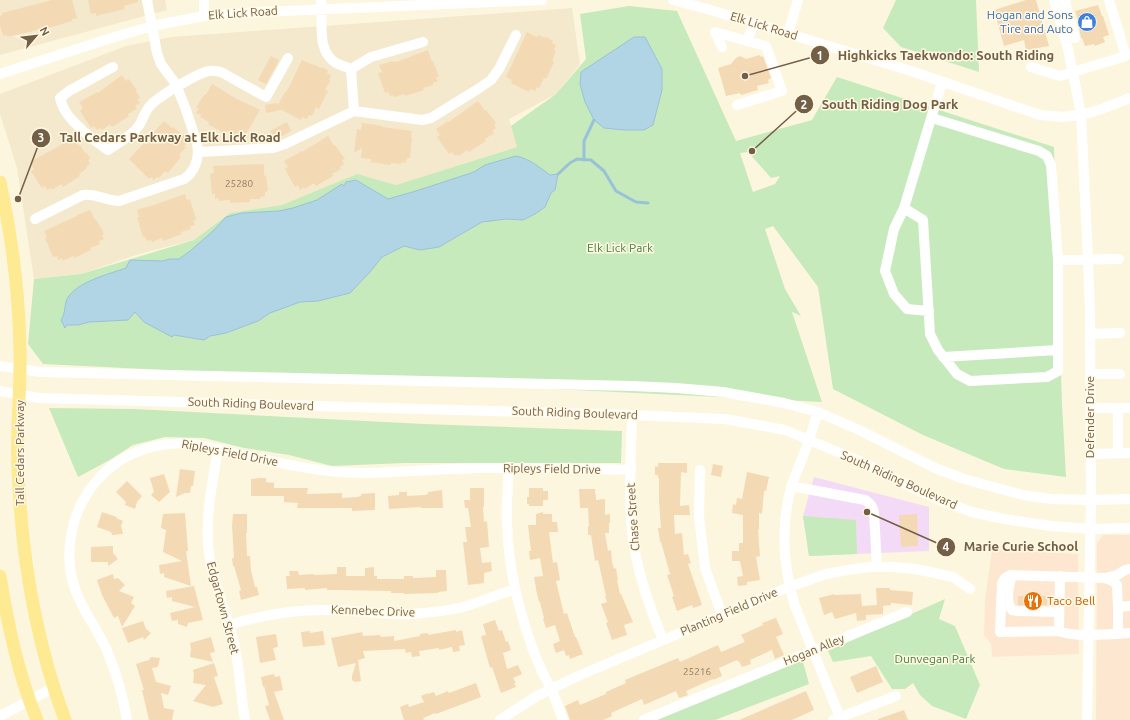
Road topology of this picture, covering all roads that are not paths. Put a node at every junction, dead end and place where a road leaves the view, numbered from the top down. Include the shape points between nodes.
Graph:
1 (147, 0) edge
2 (204, 0) edge
3 (523, 0) edge
4 (542, 0) edge
5 (673, 0) edge
6 (798, 0) edge
7 (1054, 0) edge
8 (1066, 0) edge
9 (1108, 0) edge
10 (470, 1) edge
11 (415, 2) edge
12 (321, 4) edge
13 (204, 16) junction
14 (754, 23) junction
15 (152, 26) junction
16 (788, 34) junction
17 (516, 35) dead end
18 (1074, 38) dead end
19 (746, 40) junction
20 (423, 42) dead end
21 (722, 47) dead end
22 (288, 58) dead end
23 (113, 67) dead end
24 (1031, 67) dead end
25 (351, 69) junction
26 (1073, 72) junction
27 (0, 74) edge
28 (942, 82) junction
29 (177, 87) junction
30 (1130, 98) edge
31 (737, 105) dead end
32 (354, 111) junction
33 (1081, 114) junction
34 (932, 118) junction
35 (198, 152) junction
36 (0, 182) edge
37 (904, 208) junction
38 (35, 219) dead end
39 (1058, 260) junction
40 (1088, 260) junction
41 (1119, 260) dead end
42 (929, 311) junction
43 (1090, 334) junction
44 (1125, 334) edge
45 (1058, 350) junction
46 (943, 357) junction
47 (0, 366) edge
48 (20, 369) junction
49 (1090, 374) junction
50 (1120, 374) dead end
51 (0, 392) edge
52 (19, 395) junction
53 (1090, 408) junction
54 (1118, 408) junction
55 (1130, 408) edge
56 (818, 412) junction
57 (632, 415) junction
58 (809, 440) junction
59 (218, 449) junction
60 (1118, 453) junction
61 (1130, 453) edge
62 (1091, 454) junction
63 (509, 468) junction
64 (631, 470) junction
65 (700, 470) dead end
66 (791, 486) junction
67 (1130, 499) edge
68 (1091, 500) junction
69 (1130, 528) edge
70 (1090, 529) junction
71 (877, 567) junction
72 (1130, 569) edge
73 (1120, 574) junction
74 (1012, 575) junction
75 (0, 576) edge
76 (1060, 576) junction
77 (1089, 577) junction
78 (1105, 578) junction
79 (789, 587) junction
80 (1117, 587) junction
81 (515, 589) junction
82 (970, 589) dead end
83 (1130, 606) edge
84 (1118, 607) junction
85 (907, 612) dead end
86 (1059, 612) junction
87 (722, 615) junction
88 (229, 625) junction
89 (1059, 631) junction
90 (1118, 634) junction
91 (1130, 634) edge
92 (1088, 635) junction
93 (662, 640) junction
94 (813, 650) junction
95 (53, 688) junction
96 (551, 689) junction
97 (896, 696) dead end
98 (29, 700) junction
99 (0, 716) edge
100 (838, 719) edge
101 (37, 720) edge
102 (64, 720) edge
103 (127, 720) edge
104 (245, 720) edge
105 (500, 720) edge
106 (563, 720) edge
107 (644, 720) edge
108 (1087, 720) edge

1 - 15 street
2 - 13 street
3 - 4 street, Elk Lick Road
3 - 10 street, Elk Lick Road
5 - 14 street, Elk Lick Road
6 - 16 street
7 - 26 street, Defender Drive
8 - 18 street
9 - 26 street via 1126,56
10 - 11 street, Elk Lick Road
11 - 12 street, Elk Lick Road
12 - 13 street, Elk Lick Road
12 - 25 street via 325,51 336,62
13 - 15 street, Elk Lick Road
14 - 16 street, Elk Lick Road
14 - 19 street
15 - 27 street, Elk Lick Road
15 - 29 street via 161,64
16 - 28 street, Elk Lick Road
17 - 32 street via 491,80 430,118 422,120
19 - 21 street via 715,32
19 - 31 street via 766,46 782,91
20 - 25 street via 371,57
22 - 29 street via 266,97 215,70 200,74
23 - 29 street via 60,98 70,119 108,150 138,128 151,104
24 - 26 street via 1060,76
25 - 32 street
26 - 33 street, Defender Drive
28 - 33 street, Elk Lick Road via 1040,115
28 - 34 street
29 - 35 street
30 - 33 street, Elk Lick Road
32 - 35 street via 273,148
33 - 40 street, Defender Drive
34 - 37 street
34 - 39 street via 1047,156 1051,166
35 - 38 street via 194,168 184,179 119,200 83,195
36 - 48 main road, Tall Cedars Parkway via 14,260
37 - 42 street via 923,220
37 - 42 street via 894,229 885,271 894,294 907,309
39 - 40 street
39 - 45 street
40 - 41 street
40 - 43 street, Defender Drive
42 - 46 street via 930,334
43 - 44 street
43 - 49 street, Defender Drive
45 - 46 street
45 - 46 street via 1058,371 1047,376 970,381 957,374
47 - 48 street
48 - 52 main road, Tall Cedars Parkway
48 - 56 street via 41,372 676,388 724,392
49 - 50 street
49 - 53 street, Defender Drive
51 - 52 street, South Riding Boulevard
52 - 57 street, South Riding Boulevard via 33,398
52 - 95 main road, Tall Cedars Parkway via 18,467 24,557 33,608
53 - 54 street
53 - 62 street, Defender Drive
54 - 55 street
54 - 60 street
56 - 58 street
56 - 68 street via 935,468 964,479 1044,498
57 - 58 street, South Riding Boulevard via 725,419 785,430
57 - 64 street, Chase Street
58 - 66 street
58 - 70 street, South Riding Boulevard via 862,462 944,502 972,512 1051,526
59 - 63 street, Ripleys Field Drive via 296,466 339,472 384,473
59 - 88 street, Edgartown Street via 208,513 208,544 214,581
59 - 103 street, Ripleys Field Drive via 172,443 130,455 110,467 95,482 82,501 74,522 69,550 73,581 79,599 108,653 120,687
60 - 61 street
60 - 62 street
62 - 68 street, Defender Drive
63 - 64 street, Ripleys Field Drive
63 - 81 street via 507,522
64 - 93 street, Chase Street via 630,506 639,573
65 - 87 street via 699,516 706,568
66 - 71 street via 870,503 874,513
66 - 79 street via 784,529 785,567
67 - 68 street
68 - 70 street, Defender Drive
69 - 70 street, South Riding Boulevard
70 - 77 street, Defender Drive
71 - 79 street, Planting Field Drive via 826,574
71 - 82 street, Planting Field Drive via 916,569 953,576
72 - 73 street
73 - 78 street
73 - 80 street
74 - 76 street
74 - 86 street via 1009,588 1009,603 1012,610
74 - 89 street via 1005,578 1002,583 1000,632 1012,636
75 - 98 main road via 7,616
76 - 77 street
76 - 86 street
77 - 78 street
77 - 92 street, Defender Drive
78 - 80 street via 1113,581
79 - 87 street, Planting Field Drive
79 - 94 street
80 - 84 street
81 - 88 street, Kennebec Drive via 462,607 432,612 394,614 312,610 284,612
81 - 96 street via 531,646
83 - 84 street
84 - 90 street
85 - 94 street, Hogan Alley
86 - 89 street
87 - 93 street, Planting Field Drive
88 - 104 street, Edgartown Street via 236,654
89 - 92 street
90 - 91 street
90 - 92 street
92 - 108 street, Defender Drive
93 - 96 street, Planting Field Drive
94 - 100 street
94 - 107 street, Hogan Alley
95 - 98 street
95 - 102 main road, Tall Cedars Parkway
96 - 105 street, Planting Field Drive
96 - 106 street
97 - 100 street
98 - 99 street
98 - 101 main road

